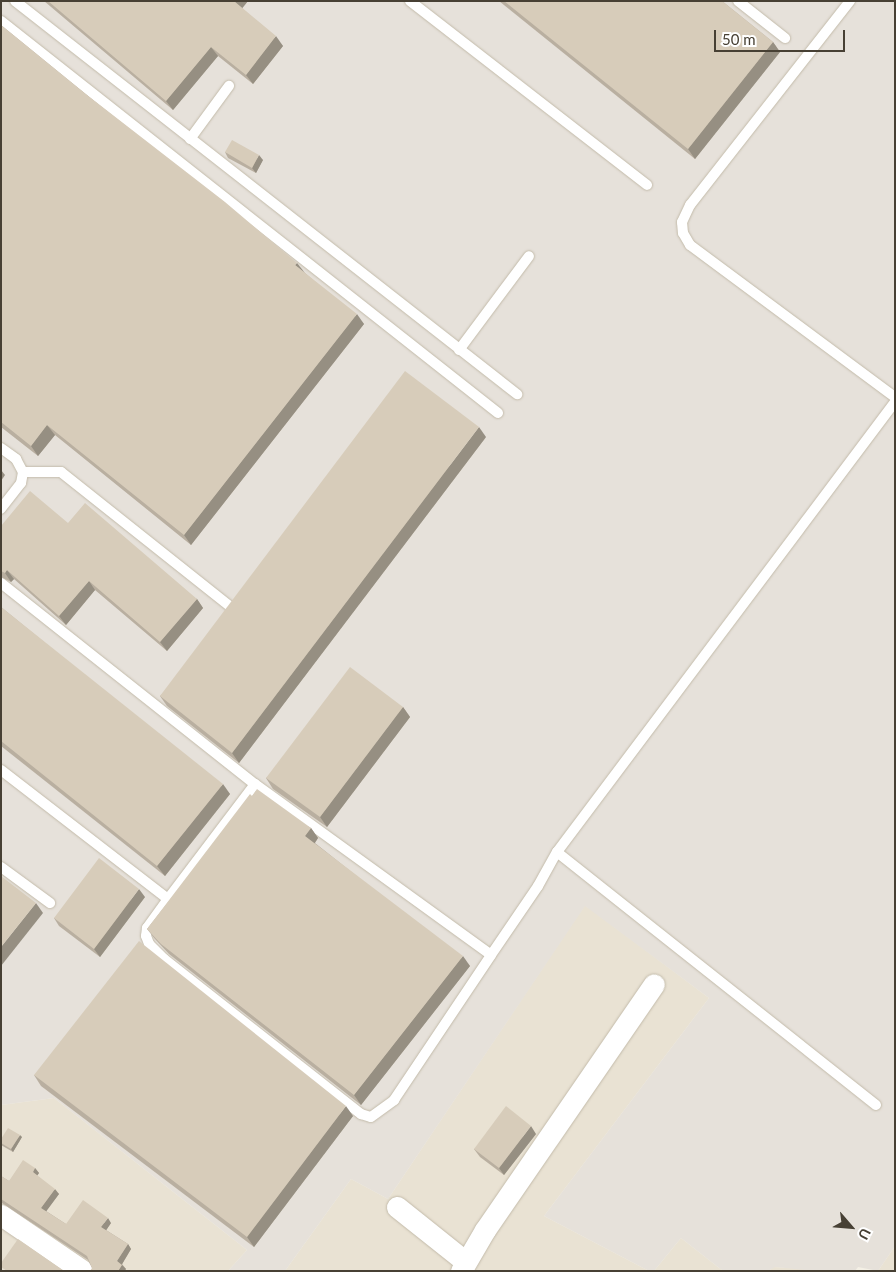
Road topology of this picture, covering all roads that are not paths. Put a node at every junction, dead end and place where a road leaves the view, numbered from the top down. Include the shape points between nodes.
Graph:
1 (15, 1) edge
2 (410, 1) edge
3 (738, 1) edge
4 (850, 1) edge
5 (1, 21) edge
6 (785, 38) dead end
7 (229, 86) dead end
8 (190, 139) junction
9 (647, 185) dead end
10 (529, 256) dead end
11 (459, 350) junction
12 (517, 394) dead end
13 (895, 397) edge
14 (895, 402) edge
15 (498, 413) dead end
16 (1, 448) edge
17 (24, 472) junction
18 (1, 509) edge
19 (1, 583) edge
20 (232, 608) edge
21 (1, 770) edge
22 (255, 784) junction
23 (557, 852) junction
24 (1, 867) edge
25 (168, 899) junction
26 (50, 903) dead end
27 (491, 955) junction
28 (654, 984) dead end
29 (876, 1105) dead end
30 (397, 1207) dead end
31 (1, 1215) edge
32 (464, 1267) edge
33 (83, 1271) edge

1 - 8 lane
2 - 9 lane
3 - 6 lane
4 - 13 lane via 690,205 682,222 683,233 690,245
5 - 15 lane
7 - 8 lane
8 - 11 lane
10 - 11 lane
11 - 12 lane
14 - 23 lane
16 - 17 lane via 16,460
17 - 18 lane via 21,483
17 - 20 lane via 61,472
19 - 22 lane
21 - 25 lane
22 - 25 lane
22 - 27 lane
23 - 27 lane
23 - 29 lane
24 - 26 lane
25 - 27 lane via 147,928 146,936 156,952 361,1114 371,1117 381,1113 405,1087
28 - 32 street
30 - 32 street
31 - 33 street

